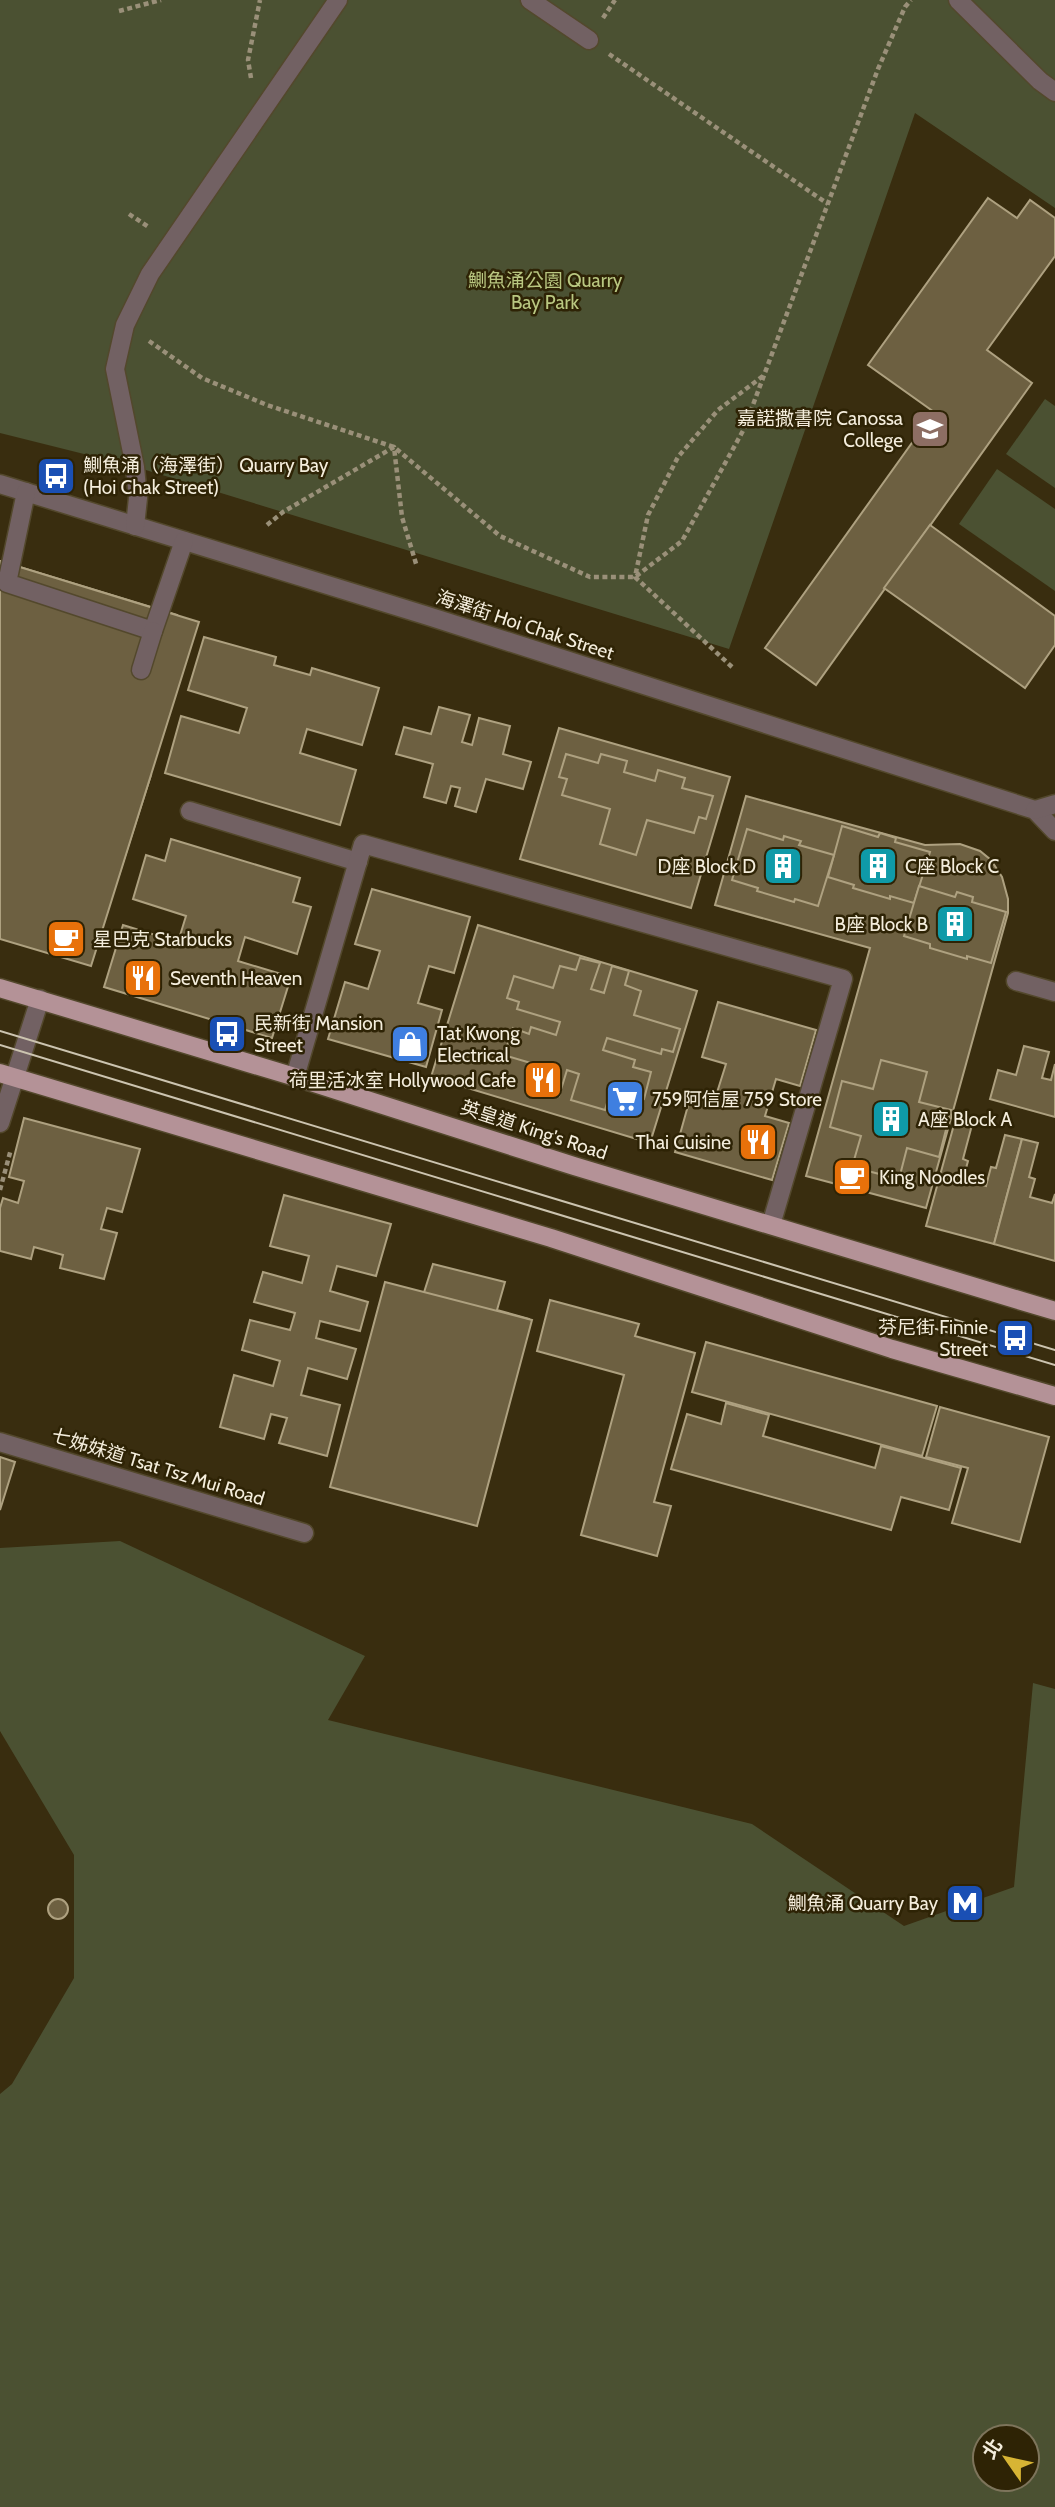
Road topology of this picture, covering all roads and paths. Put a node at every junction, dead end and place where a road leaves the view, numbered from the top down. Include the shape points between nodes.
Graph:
1 (161, 0) edge
2 (260, 0) edge
3 (338, 0) edge
4 (530, 0) edge
5 (911, 0) edge
6 (958, 0) edge
7 (120, 11) dead end
8 (589, 40) joint
9 (1055, 92) edge
10 (257, 117) junction
11 (828, 204) junction
12 (125, 325) junction
13 (764, 376) junction
14 (394, 447) junction
15 (0, 484) edge
16 (26, 492) junction
17 (135, 526) junction
18 (267, 526) dead end
19 (184, 541) junction
20 (417, 567) dead end
21 (635, 577) junction
22 (153, 631) junction
23 (733, 667) dead end
24 (141, 670) dead end
25 (1055, 804) edge
26 (1035, 810) junction
27 (190, 811) dead end
28 (1055, 831) edge
29 (358, 862) junction
30 (1016, 981) dead end
31 (0, 988) edge
32 (1055, 992) edge
33 (40, 999) junction
34 (7, 1075) edge
35 (295, 1077) junction
36 (0, 1123) edge
37 (12, 1147) dead end
38 (0, 1190) edge
39 (771, 1225) junction
40 (1055, 1311) edge
41 (1055, 1396) edge
42 (0, 1442) edge
43 (304, 1533) dead end

1 - 7 path
2 - 10 path via 248,60
3 - 10 street
4 - 8 street
5 - 11 path via 878,69
6 - 9 street
8 - 11 path
10 - 12 street via 149,274
11 - 13 path
12 - 14 path via 202,378
12 - 17 street via 115,369 135,467
13 - 21 path via 744,429 682,541
13 - 21 path via 718,410 678,457 648,515
14 - 18 path
14 - 20 path via 401,517
14 - 21 path via 500,536 590,577
15 - 16 street, 海澤街 Hoi Chak Street
16 - 17 street, 海澤街 Hoi Chak Street
16 - 22 street via 7,583
17 - 19 street, 海澤街 Hoi Chak Street
19 - 22 street
19 - 26 street, 海澤街 Hoi Chak Street
21 - 23 path
22 - 24 street
25 - 26 street
26 - 28 street, 海澤街 Hoi Chak Street
27 - 29 street
29 - 35 street
29 - 39 street via 363,844 843,979
30 - 32 street
31 - 33 main road, 英皇道 King's Road
33 - 34 street
33 - 35 main road, 英皇道 King's Road
34 - 36 street
34 - 41 main road
35 - 39 main road, 英皇道 King's Road
37 - 38 path
39 - 40 main road, 英皇道 King's Road
42 - 43 street, 七姊妹道 Tsat Tsz Mui Road

